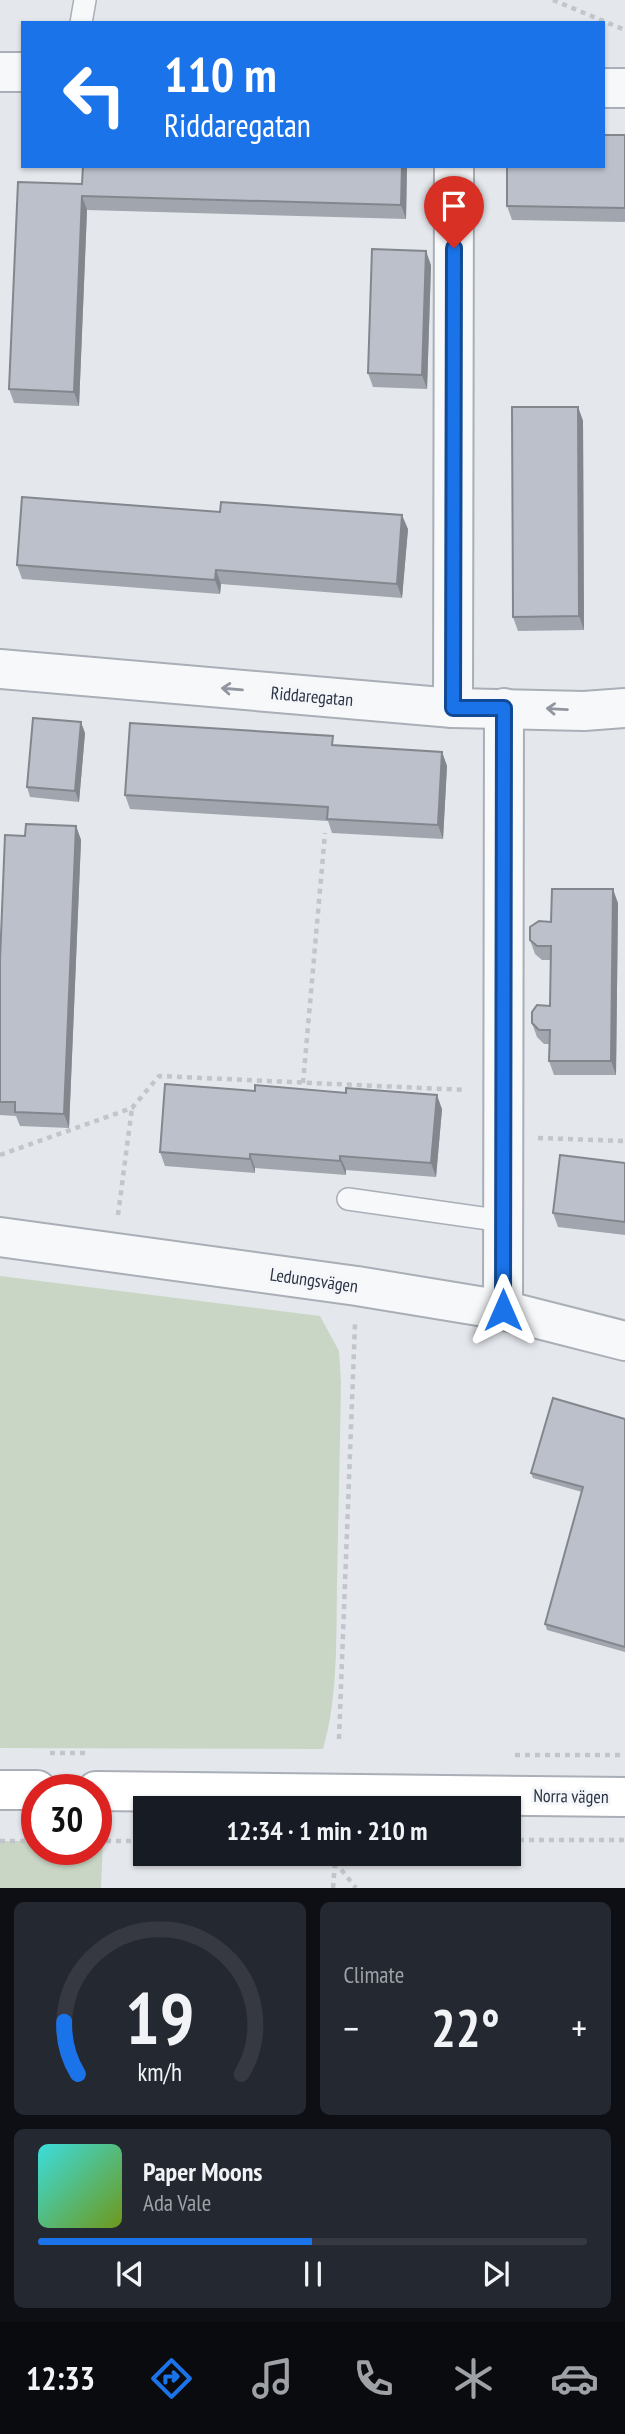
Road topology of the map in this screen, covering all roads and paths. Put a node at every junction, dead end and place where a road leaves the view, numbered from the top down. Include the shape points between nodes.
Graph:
1 (85, 0) edge
2 (552, 0) edge
3 (82, 21) edge
4 (603, 21) edge
5 (605, 22) edge
6 (625, 30) edge
7 (0, 72) edge
8 (21, 72) edge
9 (605, 88) edge
10 (625, 88) edge
11 (454, 168) edge
12 (0, 669) edge
13 (453, 708) junction
14 (504, 708) junction
15 (625, 708) edge
16 (325, 833) edge
17 (303, 1083) junction
18 (503, 1091) junction
19 (132, 1108) junction
20 (503, 1137) junction
21 (625, 1141) edge
22 (0, 1155) edge
23 (348, 1199) dead end
24 (503, 1221) junction
25 (0, 1237) edge
26 (113, 1253) junction
27 (357, 1286) junction
28 (503, 1310) junction
29 (625, 1342) edge
30 (339, 1740) dead end
31 (0, 1790) edge
32 (21, 1790) edge
33 (112, 1791) edge
34 (625, 1797) edge
35 (0, 1840) edge
36 (21, 1840) edge
37 (112, 1840) edge
38 (133, 1840) edge
39 (521, 1840) edge
40 (625, 1840) edge
41 (333, 1888) edge
42 (356, 1888) edge

1 - 3 lane
2 - 4 path
5 - 6 path
7 - 8 street
9 - 10 street
11 - 13 street
13 -> 12 street, Riddaregatan
13 - 14 street, Riddaregatan
15 -> 14 street, Riddaregatan
14 - 18 street
16 - 17 path
17 - 18 path
17 - 19 path via 159,1076
18 - 20 street
19 - 22 path
19 - 26 path
20 - 21 path
20 - 24 street
23 - 24 lane
24 - 28 street
25 - 26 street, Ledungsvägen
26 - 27 street, Ledungsvägen
27 - 28 street, Ledungsvägen
27 - 30 path
28 - 29 street, Ledungsvägen
31 - 32 main road
33 - 34 main road, Norra vägen
35 - 36 path
37 - 38 path
39 - 40 path
41 - 42 path via 335,1862

